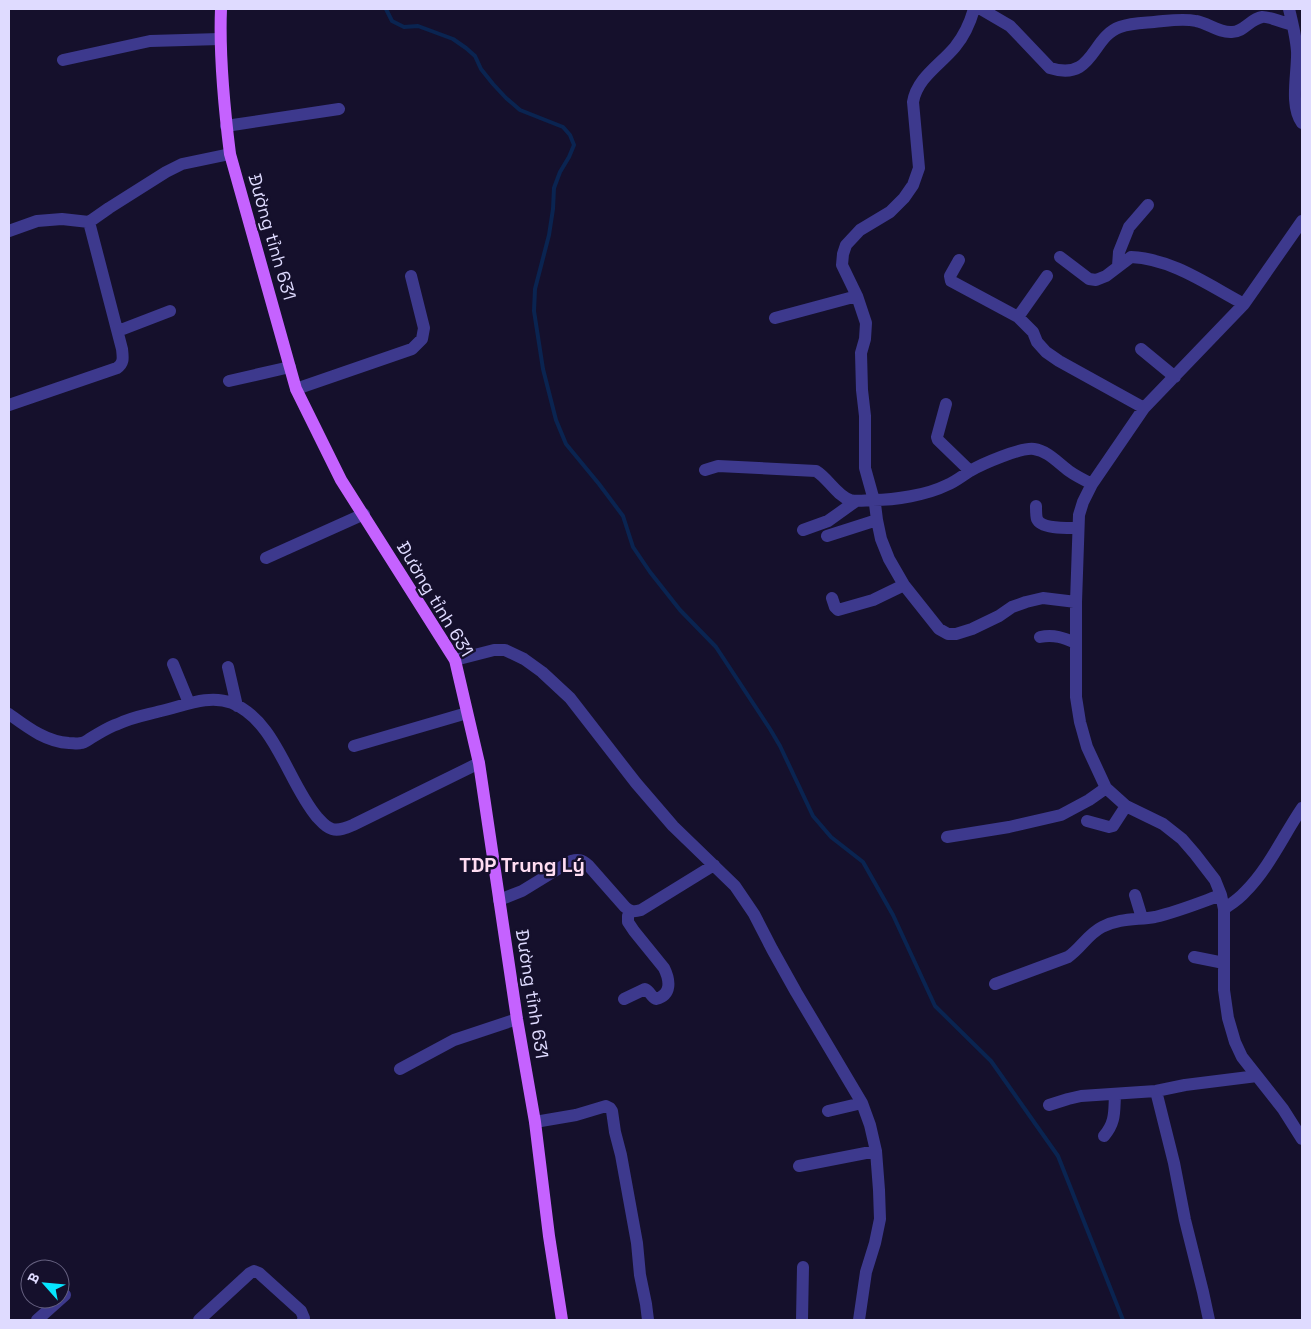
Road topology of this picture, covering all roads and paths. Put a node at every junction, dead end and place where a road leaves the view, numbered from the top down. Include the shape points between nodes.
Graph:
1 (221, 9) edge
2 (974, 9) edge
3 (981, 9) edge
4 (1289, 9) edge
5 (1292, 25) junction
6 (220, 39) junction
7 (63, 60) dead end
8 (339, 109) dead end
9 (1302, 123) edge
10 (226, 126) junction
11 (230, 154) junction
12 (1148, 205) dead end
13 (1302, 221) edge
14 (89, 222) junction
15 (9, 231) edge
16 (1060, 257) dead end
17 (959, 260) dead end
18 (1118, 266) junction
19 (411, 276) dead end
20 (1047, 276) dead end
21 (857, 296) junction
22 (1244, 304) junction
23 (170, 311) dead end
24 (1018, 317) junction
25 (775, 318) dead end
26 (118, 332) junction
27 (1141, 349) dead end
28 (290, 367) junction
29 (1175, 377) junction
30 (229, 381) dead end
31 (296, 389) junction
32 (946, 404) dead end
33 (9, 405) edge
34 (1144, 408) junction
35 (705, 470) dead end
36 (970, 471) junction
37 (1092, 484) junction
38 (874, 500) junction
39 (856, 501) junction
40 (1036, 506) dead end
41 (364, 514) junction
42 (877, 520) junction
43 (1078, 528) junction
44 (803, 530) dead end
45 (827, 536) dead end
46 (266, 558) dead end
47 (904, 585) junction
48 (832, 598) dead end
49 (1076, 602) junction
50 (1040, 637) dead end
51 (1076, 644) junction
52 (455, 660) junction
53 (173, 664) dead end
54 (228, 667) dead end
55 (189, 703) junction
56 (237, 706) junction
57 (467, 713) junction
58 (9, 714) edge
59 (354, 746) dead end
60 (479, 763) junction
61 (1106, 788) junction
62 (1126, 806) junction
63 (1302, 808) edge
64 (1087, 820) dead end
65 (947, 837) dead end
66 (714, 865) junction
67 (1135, 895) dead end
68 (1221, 895) junction
69 (500, 900) junction
70 (1224, 909) junction
71 (630, 911) junction
72 (1142, 918) junction
73 (1194, 957) dead end
74 (1224, 963) junction
75 (995, 984) dead end
76 (624, 1000) dead end
77 (517, 1020) junction
78 (400, 1069) dead end
79 (1257, 1076) junction
80 (1156, 1091) junction
81 (1115, 1095) junction
82 (862, 1103) junction
83 (1049, 1106) dead end
84 (828, 1111) dead end
85 (535, 1122) junction
86 (1104, 1136) dead end
87 (1302, 1139) edge
88 (876, 1151) junction
89 (799, 1166) dead end
90 (803, 1267) dead end
91 (50, 1309) edge
92 (37, 1320) edge
93 (199, 1320) edge
94 (303, 1320) edge
95 (562, 1320) edge
96 (648, 1320) edge
97 (802, 1320) edge
98 (859, 1320) edge
99 (1208, 1320) edge

1 - 6 main road, Đường tỉnh 631
2 - 21 street via 955,48 914,93 919,168 913,186 890,212 860,230 846,245 842,265
3 - 5 street via 1010,26 1050,68 1058,71 1079,69 1107,35 1118,27 1131,24 1186,20 1233,33 1263,17
4 - 5 street
5 - 9 street via 1297,51 1295,107
6 - 7 street via 150,41
6 - 10 main road, Đường tỉnh 631
8 - 10 street
10 - 11 main road, Đường tỉnh 631
11 - 14 street via 182,164
11 - 28 main road, Đường tỉnh 631
12 - 18 street via 1129,227
13 - 22 street
14 - 15 street via 37,221
14 - 26 street
16 - 18 street via 1089,279 1106,276
17 - 24 street via 950,276 951,281
18 - 22 street via 1131,257 1158,261 1185,271
19 - 31 street via 424,328 418,344 412,349
20 - 24 street
21 - 25 street
21 - 38 street via 866,323 862,353 865,468
22 - 29 street
23 - 26 street
24 - 34 street via 1046,352
26 - 33 street via 124,360 118,368
27 - 29 street
28 - 30 street
28 - 31 main road, Đường tỉnh 631
29 - 34 street
31 - 41 main road, Đường tỉnh 631 via 341,480
32 - 36 street via 938,440
34 - 37 street
35 - 39 street via 718,466 816,471 841,494
36 - 37 street via 1031,448 1047,454
36 - 38 street via 934,490 891,500
37 - 43 street via 1081,508
38 - 39 street
38 - 42 street
39 - 44 street via 828,521
40 - 43 street via 1037,520 1046,526
41 - 46 street
41 - 52 main road, Đường tỉnh 631
42 - 45 street
42 - 47 street via 889,559
43 - 49 street
47 - 48 street via 873,600 838,610
47 - 49 street via 939,629 948,634 972,629 1026,602 1043,598
49 - 51 street
50 - 51 street via 1056,636
51 - 61 street via 1076,697 1080,722 1087,747
52 - 57 main road, Đường tỉnh 631
52 - 66 street via 505,650 542,672 570,698 673,826
53 - 55 street
54 - 56 street
55 - 56 street via 223,700
55 - 58 street via 136,716 80,744 61,743 42,736
56 - 60 street via 265,731 310,808 331,829 342,830
57 - 59 street
57 - 60 main road, Đường tỉnh 631
60 - 69 main road, Đường tỉnh 631
61 - 62 street
61 - 65 street via 1061,815
62 - 64 street via 1114,826
62 - 68 street via 1163,824 1182,839 1215,880
63 - 70 street via 1258,877 1245,893
66 - 71 street via 641,910
66 - 82 street via 735,886 754,914
67 - 72 street
68 - 70 street
68 - 72 street via 1168,914
69 - 71 street via 578,859 588,865
69 - 77 main road, Đường tỉnh 631
70 - 74 street
71 - 76 street via 628,922 667,973 668,990 665,996 656,999 646,989
72 - 75 street via 1102,927 1068,957
73 - 74 street
74 - 79 street via 1224,990 1235,1042
77 - 78 street via 454,1040
77 - 85 main road, Đường tỉnh 631
79 - 80 street
79 - 87 street
80 - 81 street
80 - 99 street
81 - 83 street via 1081,1096
81 - 86 street via 1115,1115
82 - 84 street
82 - 88 street
85 - 95 main road, Đường tỉnh 631
85 - 96 street via 606,1106 612,1111
88 - 89 street
88 - 98 street via 880,1219 866,1272
90 - 97 street
91 - 92 street
93 - 94 street via 254,1272 301,1311

